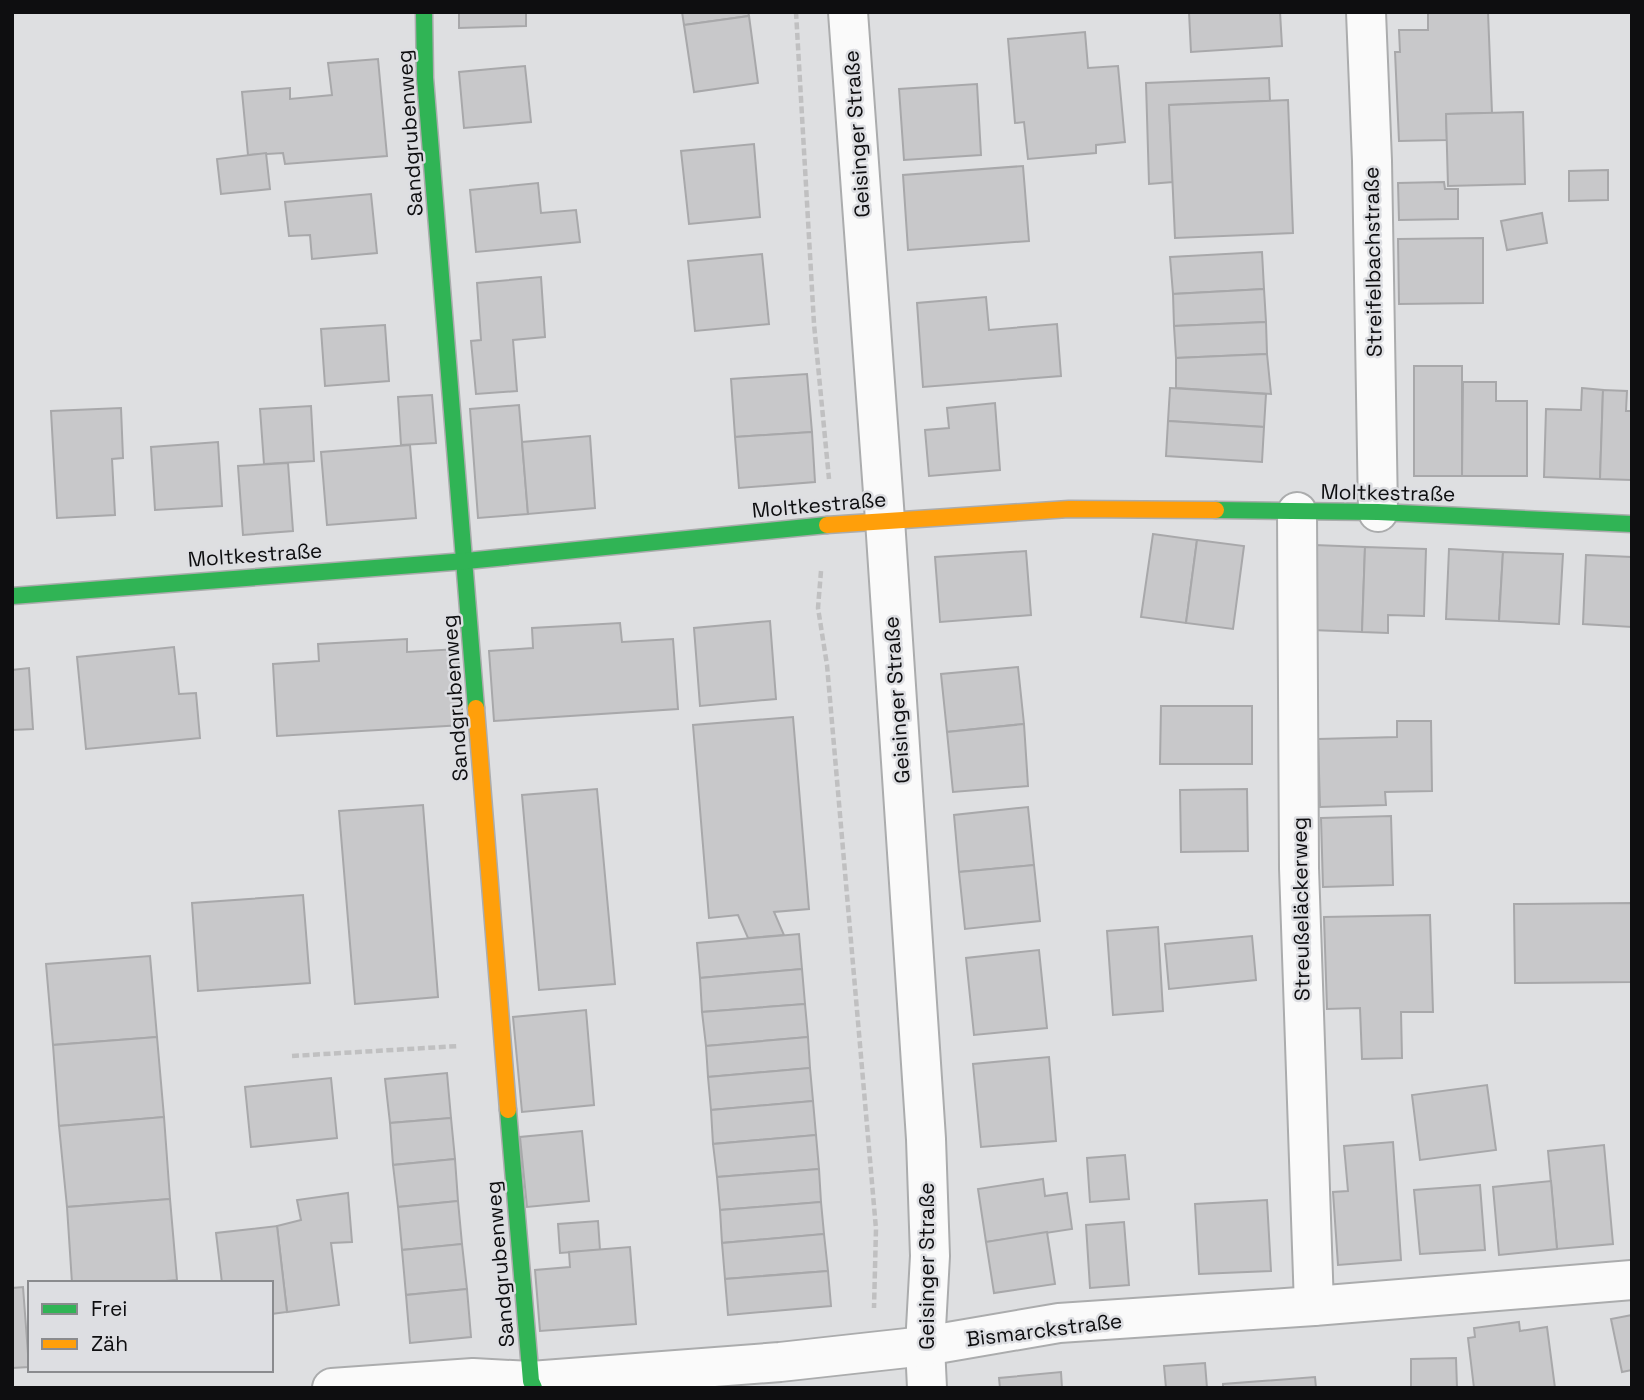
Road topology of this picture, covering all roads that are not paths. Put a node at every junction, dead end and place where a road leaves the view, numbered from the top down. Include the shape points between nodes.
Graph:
1 (424, 12) edge
2 (848, 12) edge
3 (1366, 12) edge
4 (1297, 512) junction
5 (1378, 512) junction
6 (886, 520) junction
7 (1632, 524) edge
8 (466, 561) junction
9 (12, 596) edge
10 (1632, 1280) edge
11 (1314, 1306) junction
12 (925, 1346) junction
13 (533, 1384) edge
14 (332, 1388) edge
15 (927, 1388) edge

1 - 8 street, Sandgrubenweg via 425,78
2 - 6 street, Geisinger Straße
3 - 5 street, Streifelbachstraße
4 - 5 street, Moltkestraße
4 - 6 street, Moltkestraße via 1069,509
4 - 11 street, Streußeläckerweg via 1299,868
5 - 7 street, Moltkestraße
6 - 8 street, Moltkestraße
6 - 12 street, Geisinger Straße via 926,1139 930,1256
8 - 9 street, Moltkestraße
8 - 13 street, Sandgrubenweg
10 - 11 street, Bismarckstraße
11 - 12 street, Bismarckstraße via 1059,1324
12 - 13 street, Bismarckstraße
12 - 15 street, Geisinger Straße
13 - 14 street, Bismarckstraße via 473,1378

